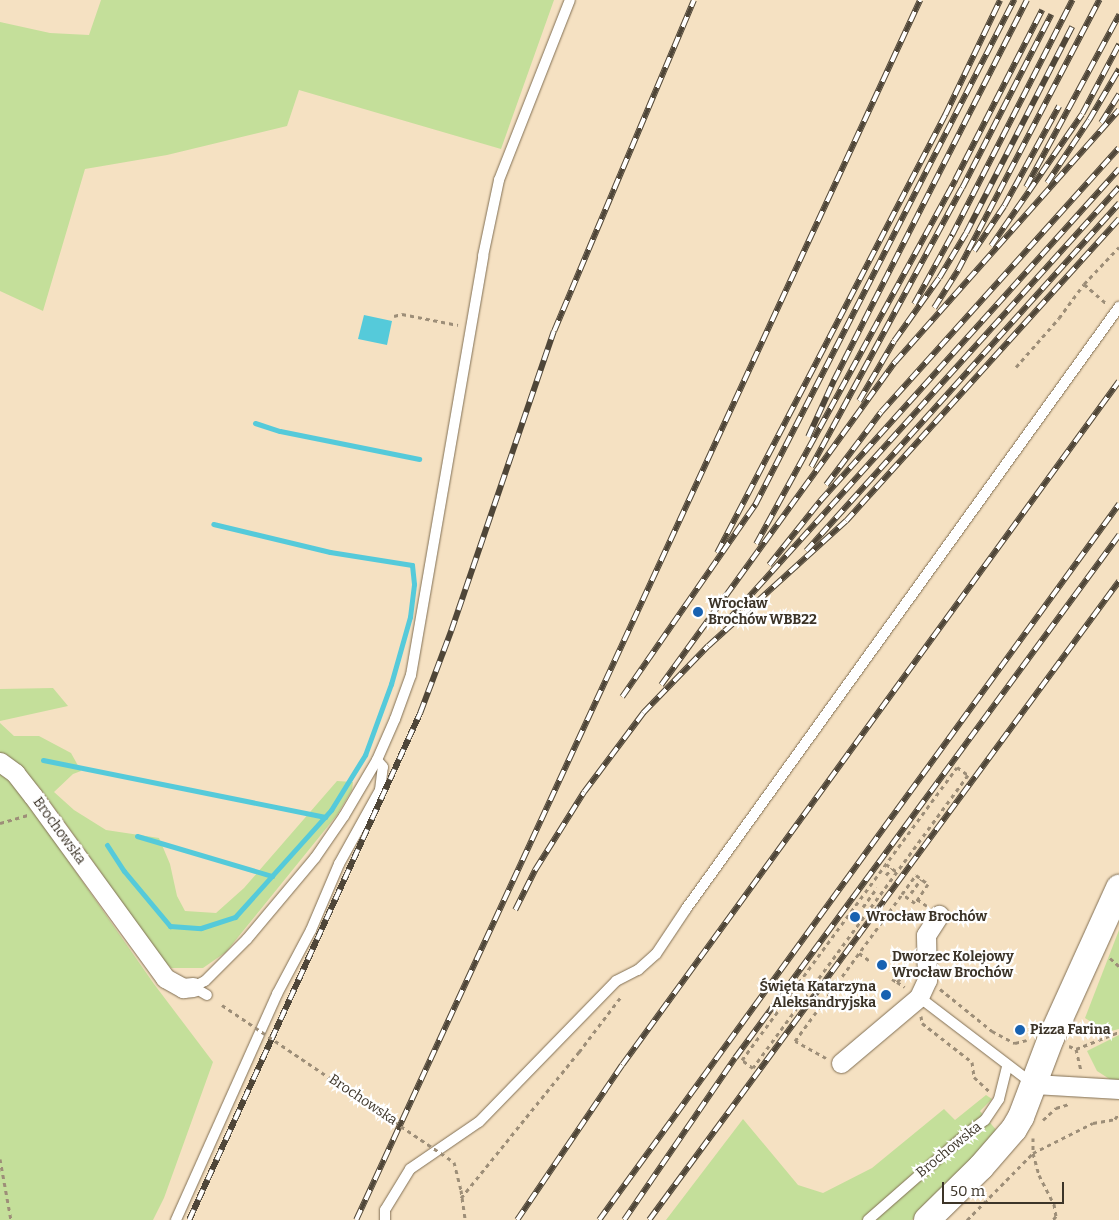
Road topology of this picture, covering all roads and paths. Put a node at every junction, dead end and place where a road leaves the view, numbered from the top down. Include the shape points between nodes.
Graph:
1 (570, 0) edge
2 (1119, 247) edge
3 (1084, 284) junction
4 (1117, 310) edge
5 (394, 316) dead end
6 (471, 328) junction
7 (1016, 367) dead end
8 (377, 760) junction
9 (0, 762) edge
10 (42, 808) junction
11 (0, 823) edge
12 (886, 864) junction
13 (892, 868) junction
14 (897, 872) junction
15 (886, 875) dead end
16 (921, 879) junction
17 (876, 888) dead end
18 (1119, 888) edge
19 (912, 893) dead end
20 (902, 894) junction
21 (858, 902) junction
22 (863, 907) junction
23 (868, 911) junction
24 (939, 915) dead end
25 (859, 953) junction
26 (870, 961) dead end
27 (914, 965) dead end
28 (629, 974) junction
29 (892, 979) dead end
30 (897, 982) junction
31 (940, 982) dead end
32 (901, 985) dead end
33 (200, 991) joint
34 (919, 997) junction
35 (222, 1005) dead end
36 (1119, 1032) edge
37 (1031, 1033) dead end
38 (1060, 1042) dead end
39 (1076, 1050) junction
40 (841, 1063) joint
41 (1008, 1066) junction
42 (1083, 1079) dead end
43 (1034, 1084) junction
44 (1119, 1089) edge
45 (999, 1099) junction
46 (1119, 1113) edge
47 (1029, 1134) dead end
48 (1033, 1153) junction
49 (0, 1159) edge
50 (461, 1198) junction
51 (11, 1220) edge
52 (176, 1220) edge
53 (385, 1220) edge
54 (465, 1220) edge
55 (868, 1220) edge
56 (927, 1220) edge
57 (967, 1220) edge
58 (1053, 1220) edge

1 - 6 lane via 499,180
2 - 3 path
3 - 4 path
3 - 7 path
4 - 28 lane via 656,954
5 - 6 path via 402,314
6 - 8 lane via 411,675
8 - 33 lane via 344,816 299,878 247,939 205,981
8 - 52 lane via 383,768 380,790 339,864 311,930 277,994
9 - 10 street, Brochowska via 15,773
10 - 11 path
10 - 33 street, Brochowska via 165,978 183,988
12 - 13 path
12 - 14 path via 957,767 968,775
12 - 21 path
13 - 14 path
13 - 15 path
14 - 23 path
16 - 19 path
16 - 20 path via 916,875
16 - 20 path via 928,884 914,903
17 - 22 path
18 - 43 street
20 - 25 path
21 - 22 path
21 - 23 path via 742,1060 753,1068
22 - 23 path
24 - 34 street via 926,935 926,980
25 - 26 path
25 - 40 path via 795,1041
27 - 30 path
28 - 50 path via 632,981 579,1052
28 - 53 lane via 616,981 479,1122 410,1169 385,1210
29 - 30 path
30 - 32 path
31 - 37 path via 940,990 992,1031 1014,1043 1027,1041
34 - 40 street
34 - 41 lane
34 - 45 path via 922,1023 972,1062 974,1077
35 - 50 path, Brochowska, bridge via 454,1162
36 - 39 path
38 - 39 path
39 - 42 path
41 - 43 lane
41 - 45 lane, Brochowska
43 - 44 street
43 - 56 street via 1021,1117 1008,1136
45 - 55 lane, Brochowska via 985,1120
46 - 48 path via 1115,1119 1093,1124
47 - 48 path via 1033,1138
48 - 57 path
48 - 58 path via 1039,1175 1054,1204 1056,1216
49 - 51 path
50 - 54 path, Brochowska

